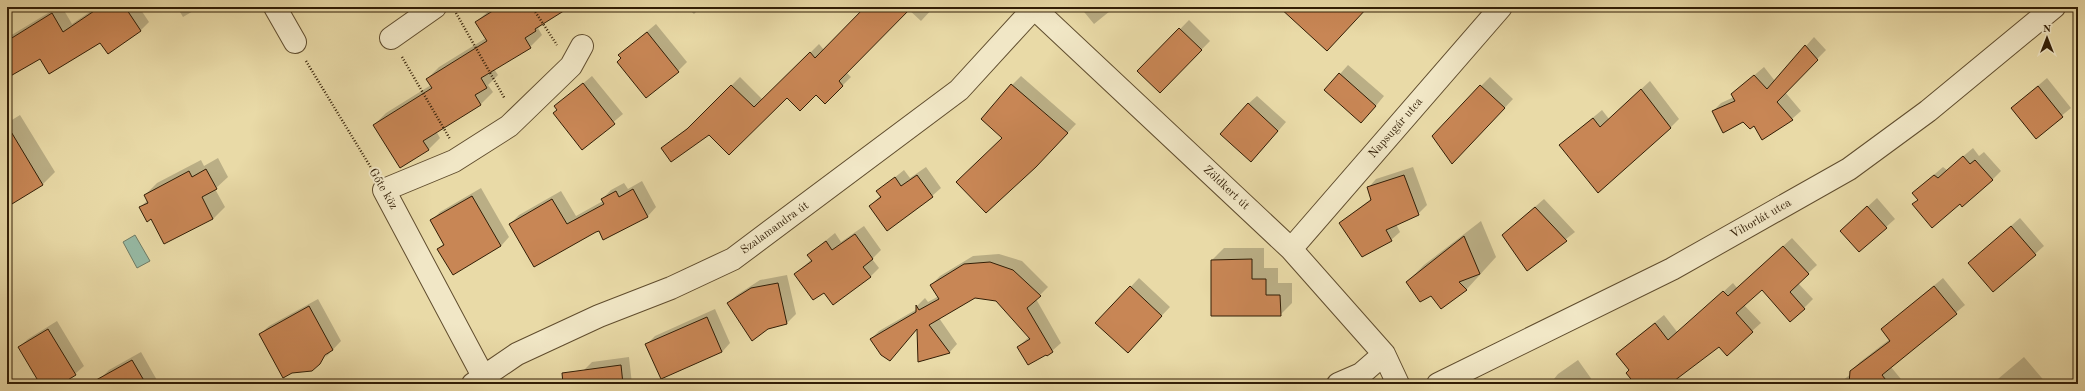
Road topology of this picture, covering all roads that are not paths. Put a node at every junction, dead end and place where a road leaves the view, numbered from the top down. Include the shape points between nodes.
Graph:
1 (275, 7) edge
2 (435, 7) edge
3 (1501, 7) edge
4 (2054, 7) edge
5 (1035, 8) edge
6 (391, 38) road end
7 (295, 42) road end
8 (582, 46) dead end
9 (1290, 249) junction
10 (1384, 354) junction
11 (478, 380) edge
12 (1338, 384) edge
13 (1398, 384) edge
14 (1438, 384) edge

1 - 7 street
2 - 6 street
3 - 9 street, Napsugár utca
4 - 14 street, Vihorlát utca via 1928,112 1849,169 1672,269
5 - 9 street, Zöldkert út
5 - 11 street, Szalamandra út via 959,90 733,259 524,351
8 - 11 street, Gőte köz via 571,66 509,126 460,157 384,190
9 - 10 street, Zöldkert út
10 - 12 street via 1361,374
10 - 13 street, Zöldkert út

